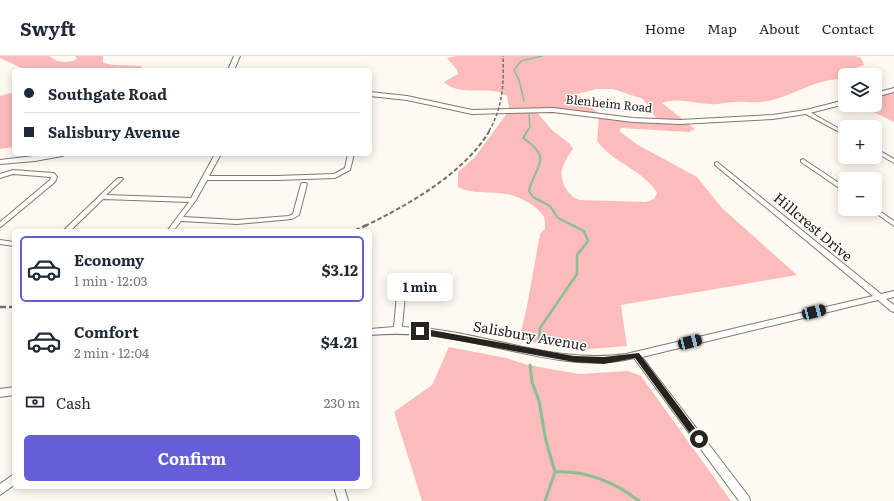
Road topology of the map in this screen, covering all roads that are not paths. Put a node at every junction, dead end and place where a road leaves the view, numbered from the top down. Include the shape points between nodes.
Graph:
1 (237, 56) edge
2 (232, 68) edge
3 (894, 90) edge
4 (882, 93) edge
5 (372, 94) edge
6 (838, 104) edge
7 (806, 112) junction
8 (838, 130) edge
9 (882, 154) edge
10 (47, 156) edge
11 (217, 156) edge
12 (351, 156) edge
13 (803, 161) dead end
14 (894, 161) edge
15 (3, 162) edge
16 (717, 164) dead end
17 (0, 176) edge
18 (205, 178) junction
19 (120, 179) dead end
20 (304, 184) dead end
21 (838, 185) edge
22 (102, 197) junction
23 (193, 200) junction
24 (882, 216) edge
25 (180, 219) junction
26 (894, 224) edge
27 (0, 225) edge
28 (68, 229) edge
29 (172, 229) edge
30 (0, 242) edge
31 (12, 244) edge
32 (894, 294) edge
33 (401, 296) dead end
34 (879, 298) junction
35 (894, 309) edge
36 (398, 329) junction
37 (372, 332) edge
38 (636, 355) junction
39 (12, 391) edge
40 (0, 393) edge
41 (12, 481) edge
42 (340, 489) edge
43 (0, 490) edge
44 (344, 501) edge
45 (745, 501) edge

1 - 2 main road
3 - 4 main road
5 - 7 main road, Blenheim Road via 407,98 472,112 553,110 633,120 680,122 726,121
6 - 7 main road, Blenheim Road
7 - 8 street
9 - 14 street
10 - 15 main road
11 - 18 street
12 - 18 street via 348,169 335,176
13 - 21 street
16 - 34 street, Hillcrest Drive
17 - 27 street via 13,172 54,177 53,181
18 - 23 street
19 - 22 street
20 - 25 street via 296,215 290,218 238,222
22 - 23 street
22 - 28 street
23 - 25 street
24 - 26 street
25 - 29 street
30 - 31 street
32 - 34 street, Salisbury Avenue
33 - 36 street
34 - 35 street, Hillcrest Drive
34 - 38 street, Salisbury Avenue
36 - 37 street, Salisbury Avenue
36 - 38 street, Salisbury Avenue via 579,360 604,360
38 - 45 street
39 - 40 street
41 - 43 street
42 - 44 street

